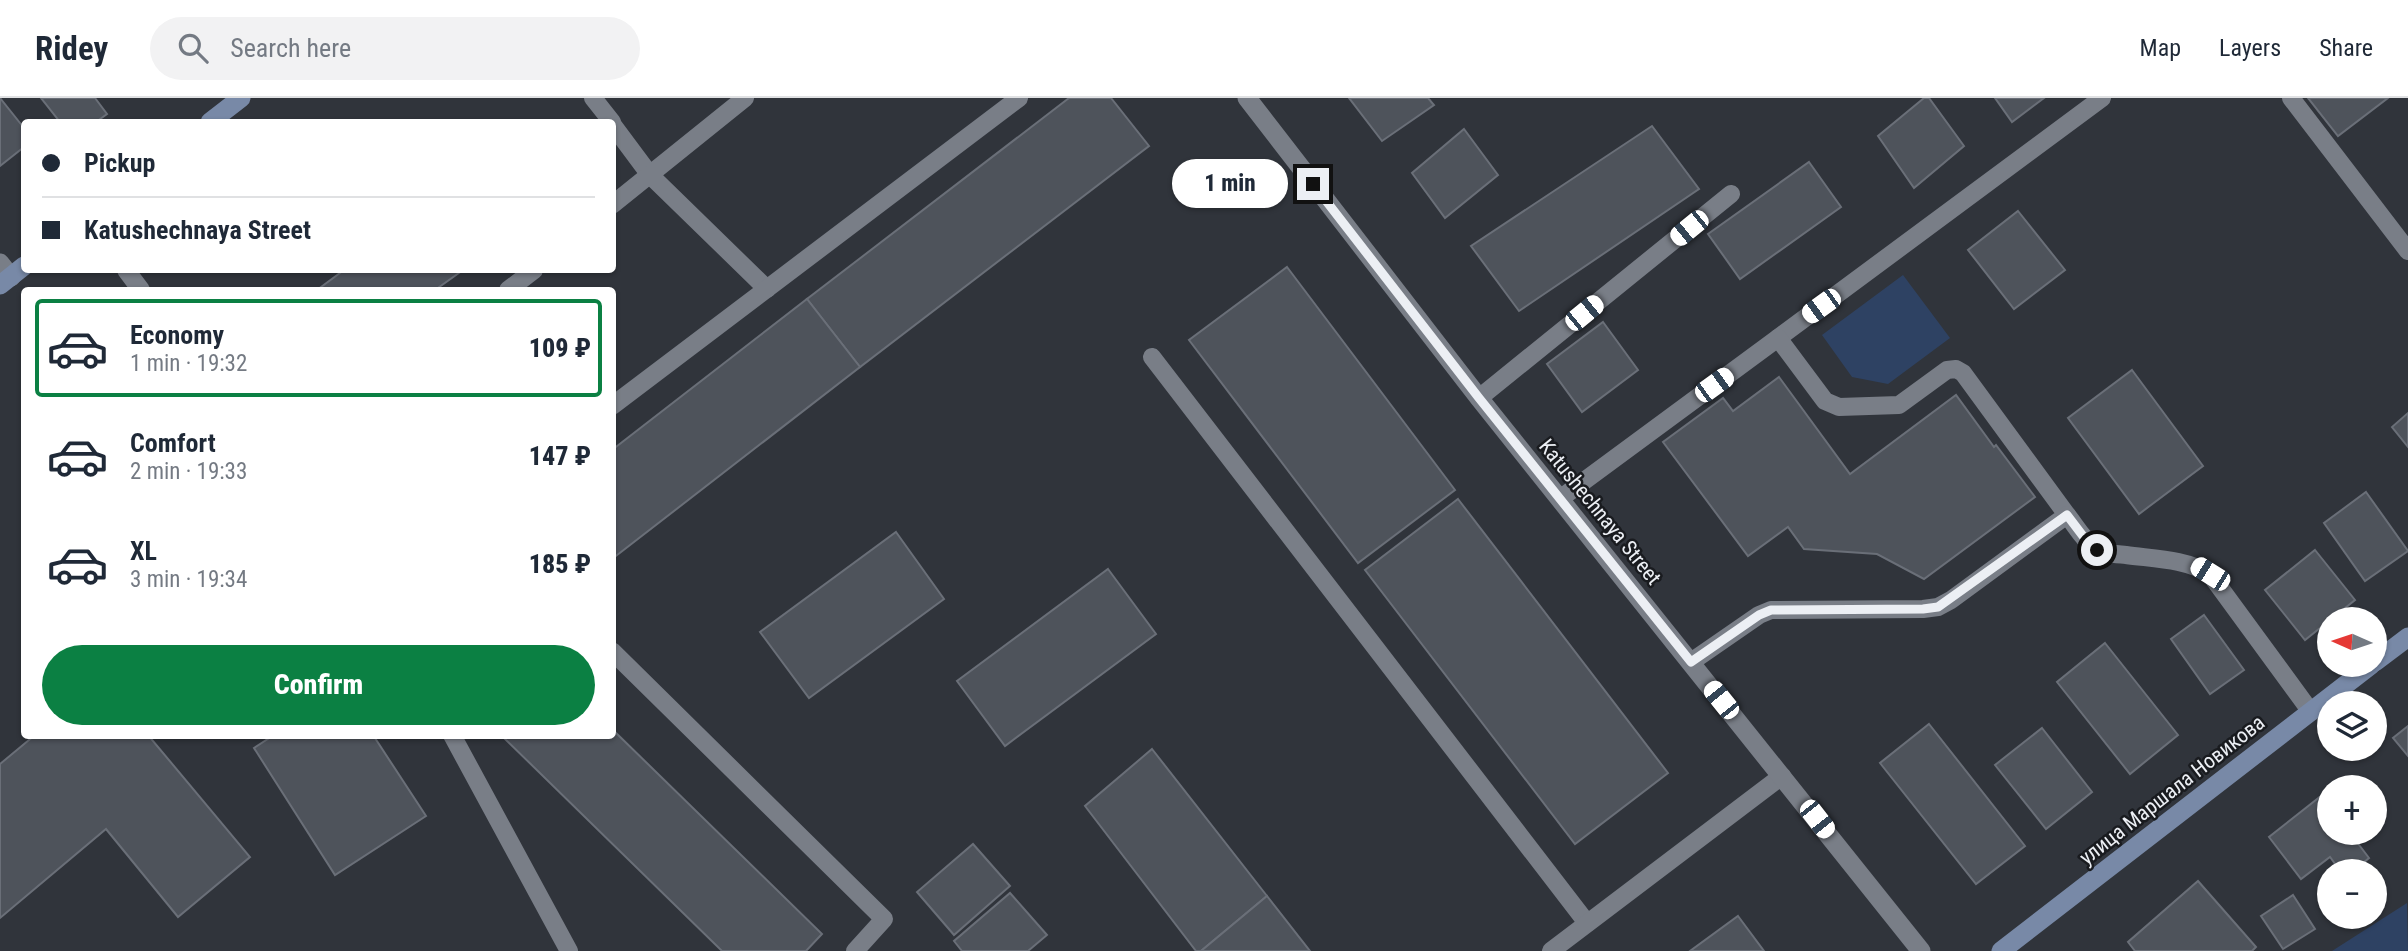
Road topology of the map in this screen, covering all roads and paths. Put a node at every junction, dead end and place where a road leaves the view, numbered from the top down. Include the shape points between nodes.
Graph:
1 (241, 98) edge
2 (593, 98) edge
3 (745, 98) edge
4 (1019, 98) edge
5 (1247, 98) edge
6 (2102, 98) edge
7 (2291, 98) edge
8 (214, 119) edge
9 (609, 119) edge
10 (616, 128) edge
11 (650, 175) junction
12 (1731, 194) dead end
13 (616, 202) edge
14 (2408, 251) edge
15 (530, 273) edge
16 (512, 287) edge
17 (767, 289) junction
18 (1778, 338) junction
19 (1152, 357) dead end
20 (1479, 398) junction
21 (616, 402) edge
22 (1560, 499) junction
23 (2067, 515) junction
24 (2408, 637) edge
25 (2387, 653) edge
26 (616, 655) edge
27 (1691, 662) junction
28 (2356, 677) edge
29 (2311, 712) junction
30 (454, 739) edge
31 (1782, 776) junction
32 (1587, 923) junction
33 (569, 951) edge
34 (855, 951) edge
35 (1551, 951) edge
36 (1922, 951) edge
37 (2001, 951) edge

1 - 8 main road
2 - 9 lane
3 - 11 lane
4 - 17 lane
5 - 20 street, Katushechnaya Street
6 - 18 lane
7 - 14 lane
10 - 11 lane
11 - 13 lane
11 - 17 lane
12 - 20 lane
15 - 16 lane
17 - 21 lane
18 - 22 lane
18 - 23 lane via 1825,401 1839,407 1899,404 1947,370 1963,373
19 - 32 lane
20 - 22 street, Katushechnaya Street
22 - 27 street, Katushechnaya Street
23 - 27 lane via 1938,607 1771,610
23 - 29 lane via 2097,550 2180,562 2210,574
24 - 25 main road, улица Маршала Новикова
26 - 34 lane via 884,919
27 - 31 street, Katushechnaya Street
28 - 29 main road, улица Маршала Новикова
29 - 37 main road, улица Маршала Новикова
30 - 33 lane
31 - 32 lane
31 - 36 street, Katushechnaya Street
32 - 35 lane

